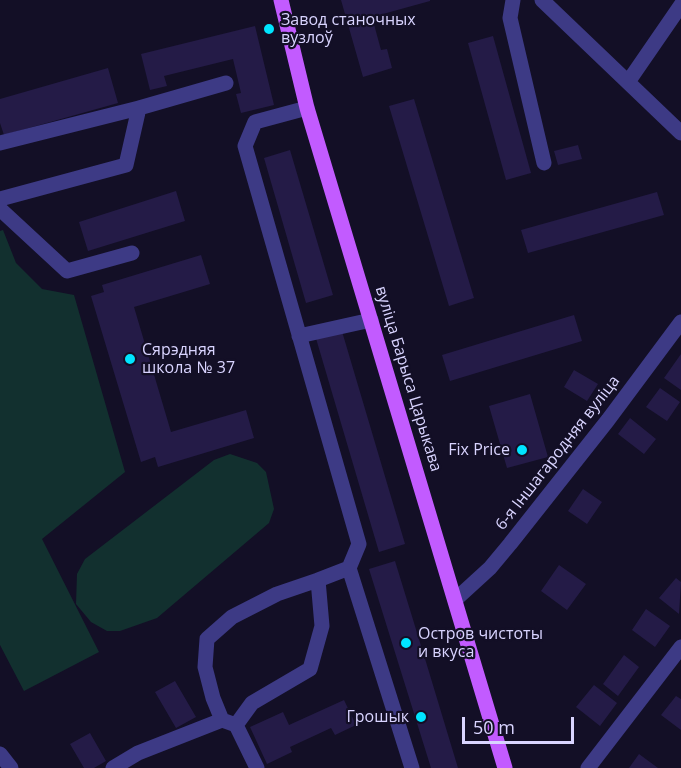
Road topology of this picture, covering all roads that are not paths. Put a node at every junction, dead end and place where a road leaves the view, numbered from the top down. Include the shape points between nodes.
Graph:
1 (281, 0) edge
2 (513, 0) edge
3 (542, 0) edge
4 (681, 5) edge
5 (628, 82) junction
6 (226, 83) dead end
7 (140, 108) junction
8 (307, 108) junction
9 (681, 134) edge
10 (0, 142) edge
11 (544, 163) dead end
12 (0, 199) edge
13 (0, 209) edge
14 (132, 253) dead end
15 (371, 320) junction
16 (681, 322) edge
17 (299, 336) junction
18 (349, 568) junction
19 (318, 580) junction
20 (455, 600) junction
21 (681, 646) edge
22 (229, 723) junction
23 (0, 754) edge
24 (11, 768) edge
25 (113, 768) edge
26 (257, 768) edge
27 (412, 768) edge
28 (505, 768) edge
29 (588, 768) edge

1 - 8 main road, вуліца Барыса Царыкава
2 - 11 street via 510,18
3 - 5 street
4 - 5 street
5 - 9 street
6 - 7 street
7 - 10 street
7 - 12 street via 126,165
8 - 15 main road, вуліца Барыса Царыкава
8 - 17 street via 255,122 245,146
13 - 14 street via 67,271
15 - 17 street
15 - 20 main road, вуліца Барыса Царыкава
16 - 20 street, 6-я Іншагародняя вуліца via 510,544
17 - 18 street via 359,543
18 - 19 street
18 - 27 street
19 - 22 street via 322,626 310,669 252,704
19 - 22 street via 277,594 232,617 207,639 205,667
20 - 28 main road, вуліца Барыса Царыкава
21 - 29 street
22 - 25 street via 138,753
22 - 26 street
23 - 24 street

